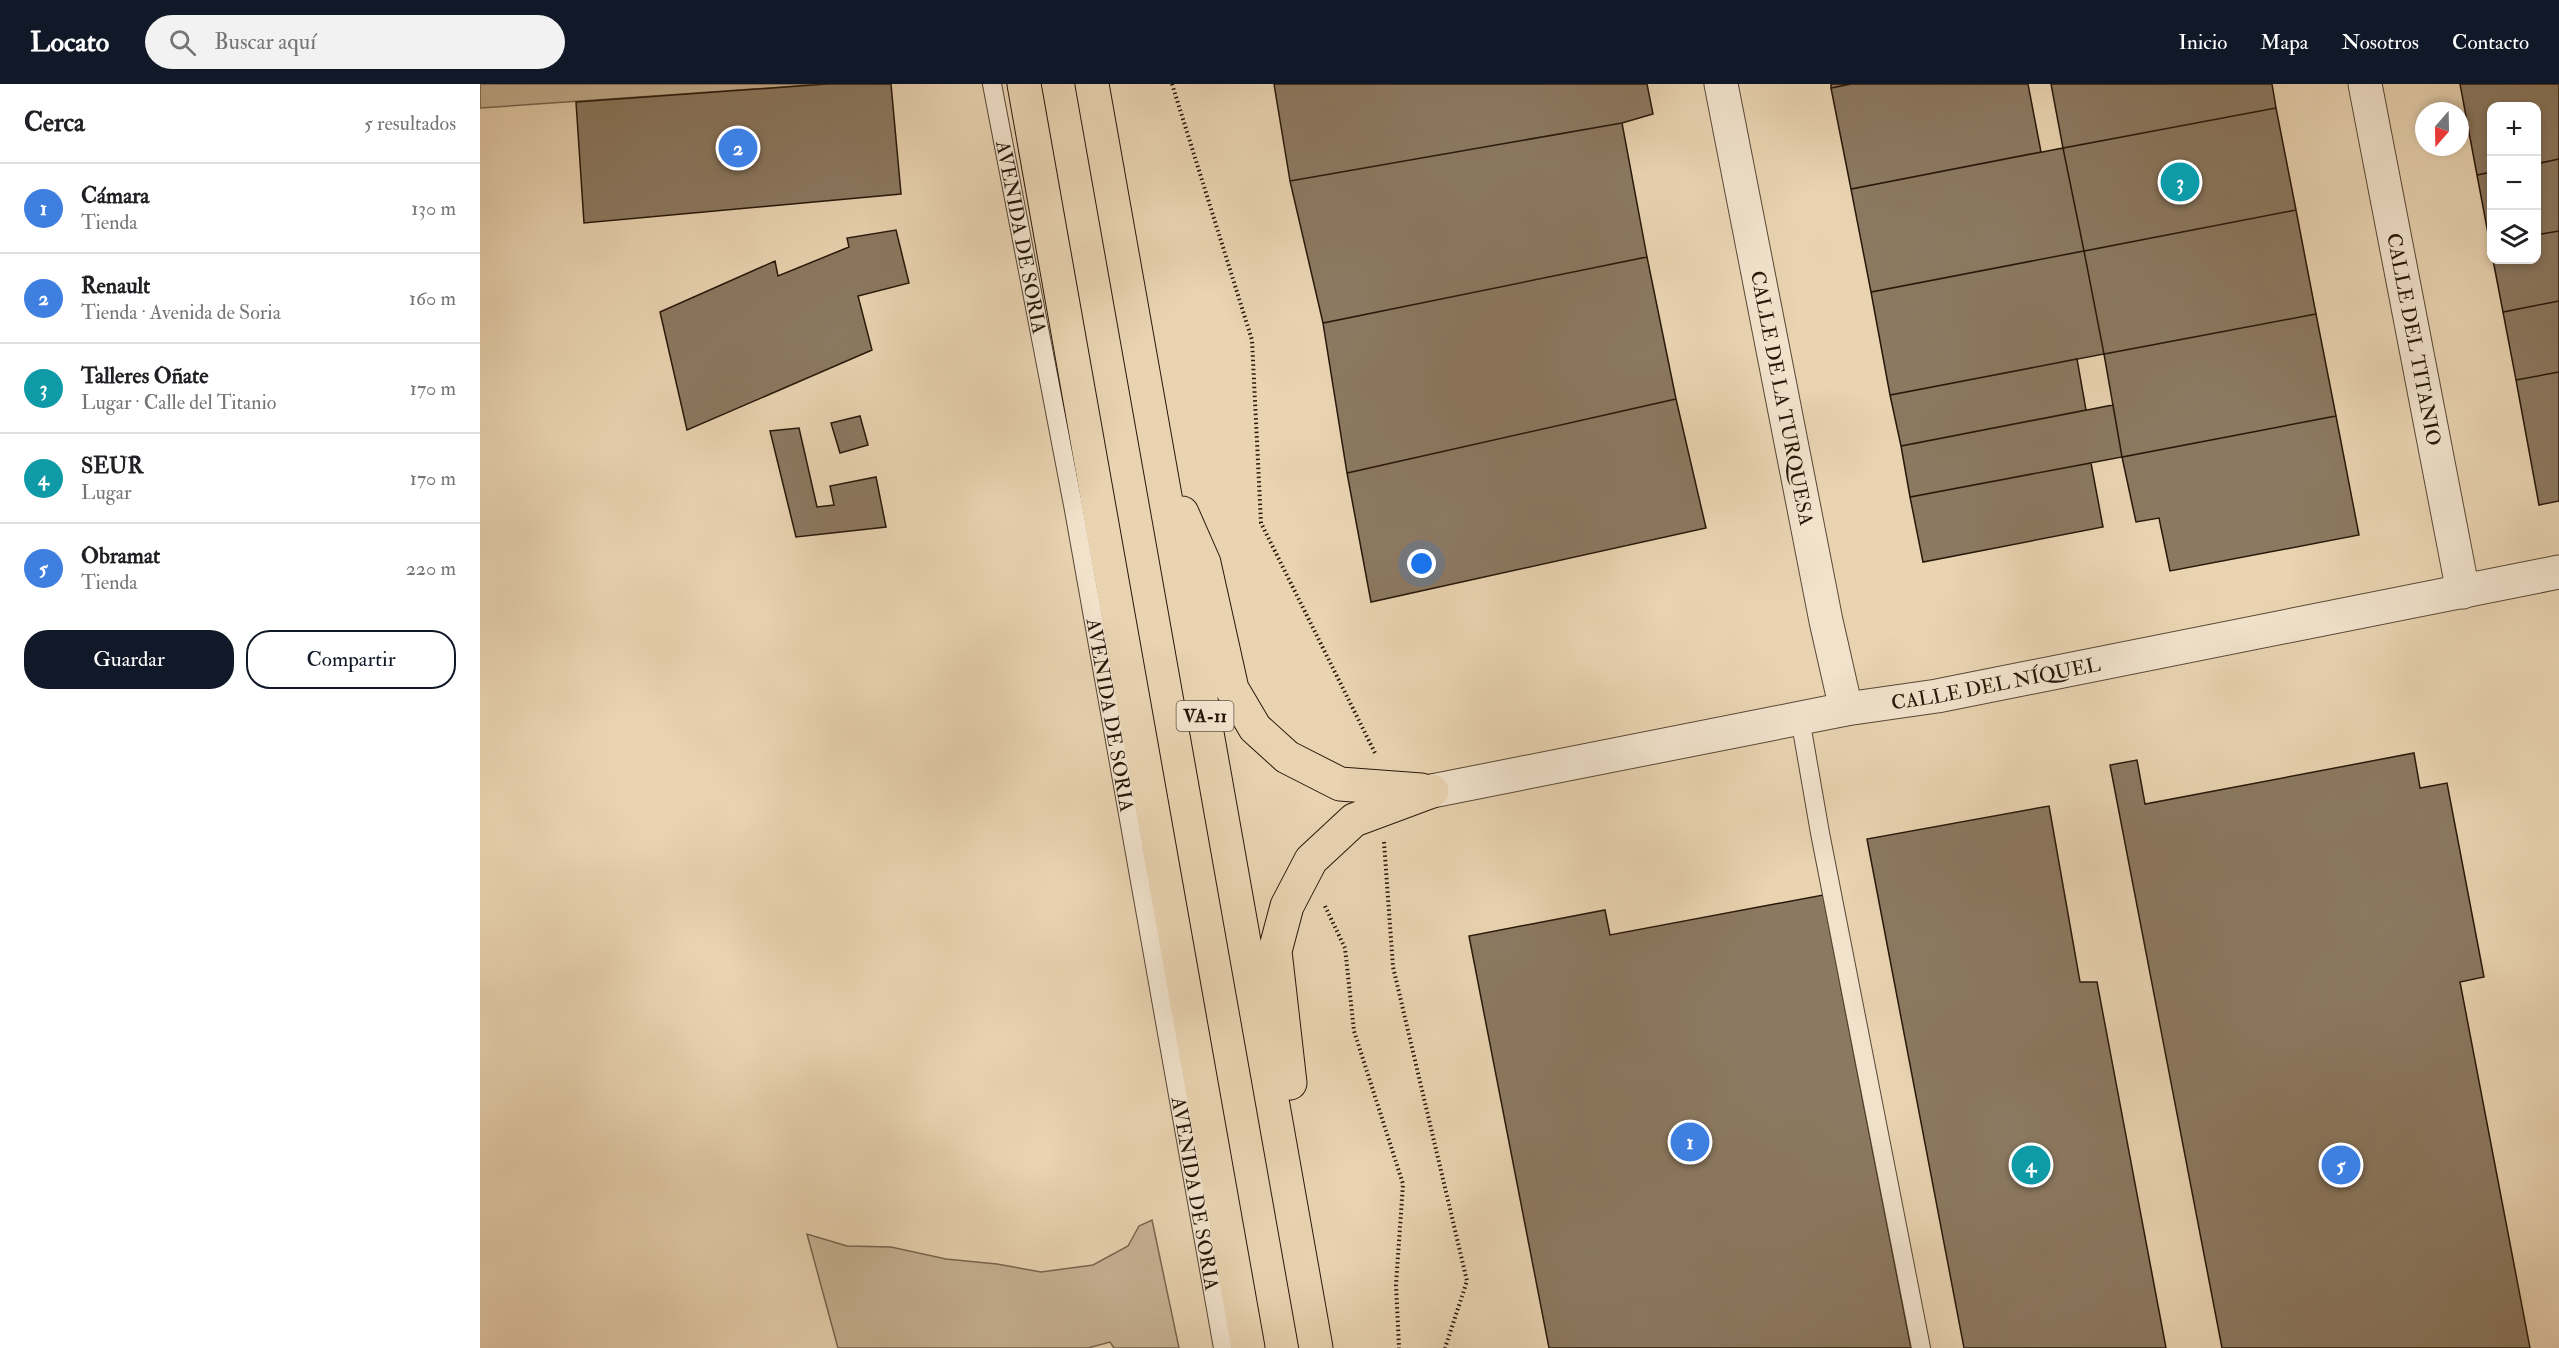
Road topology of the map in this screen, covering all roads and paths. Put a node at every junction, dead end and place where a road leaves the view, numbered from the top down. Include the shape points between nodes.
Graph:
1 (992, 84) edge
2 (1024, 84) edge
3 (1092, 84) edge
4 (1172, 84) edge
5 (1721, 84) edge
6 (2365, 84) edge
7 (1160, 463) junction
8 (2559, 572) edge
9 (2463, 592) junction
10 (1846, 709) junction
11 (1800, 718) junction
12 (1432, 791) joint
13 (1388, 797) junction
14 (1324, 905) dead end
15 (1307, 1294) junction
16 (1222, 1348) edge
17 (1248, 1348) edge
18 (1316, 1348) edge
19 (1329, 1348) edge
20 (1399, 1348) edge
21 (1445, 1348) edge
22 (1921, 1348) edge

1 - 16 lane, AVENIDA DE SORIA via 1072,498
2 - 17 highway, AVENIDA DE SORIA
3 - 7 highway, VA-11
4 - 13 path via 1252,340 1261,523 1382,765
5 - 10 street, CALLE DE LA TURQUESA
6 - 9 street, CALLE DEL TITANIO
7 - 13 highway via 1204,563 1232,689 1255,728 1287,757 1340,784
7 - 15 highway, VA-11
8 - 9 street, CALLE DEL NÍQUEL
9 - 10 street, CALLE DEL NÍQUEL via 1937,696
10 - 11 street, CALLE DEL NÍQUEL
11 - 12 street, CALLE DEL NÍQUEL
11 - 22 lane
12 - 13 highway
13 - 15 highway via 1354,820 1311,860 1287,906 1275,951 1293,1103
13 - 21 path via 1395,828 1383,832 1393,967 1467,1281
14 - 20 path via 1345,948 1354,1031 1403,1184 1396,1285
15 - 18 highway, VA-11
15 - 19 lane

